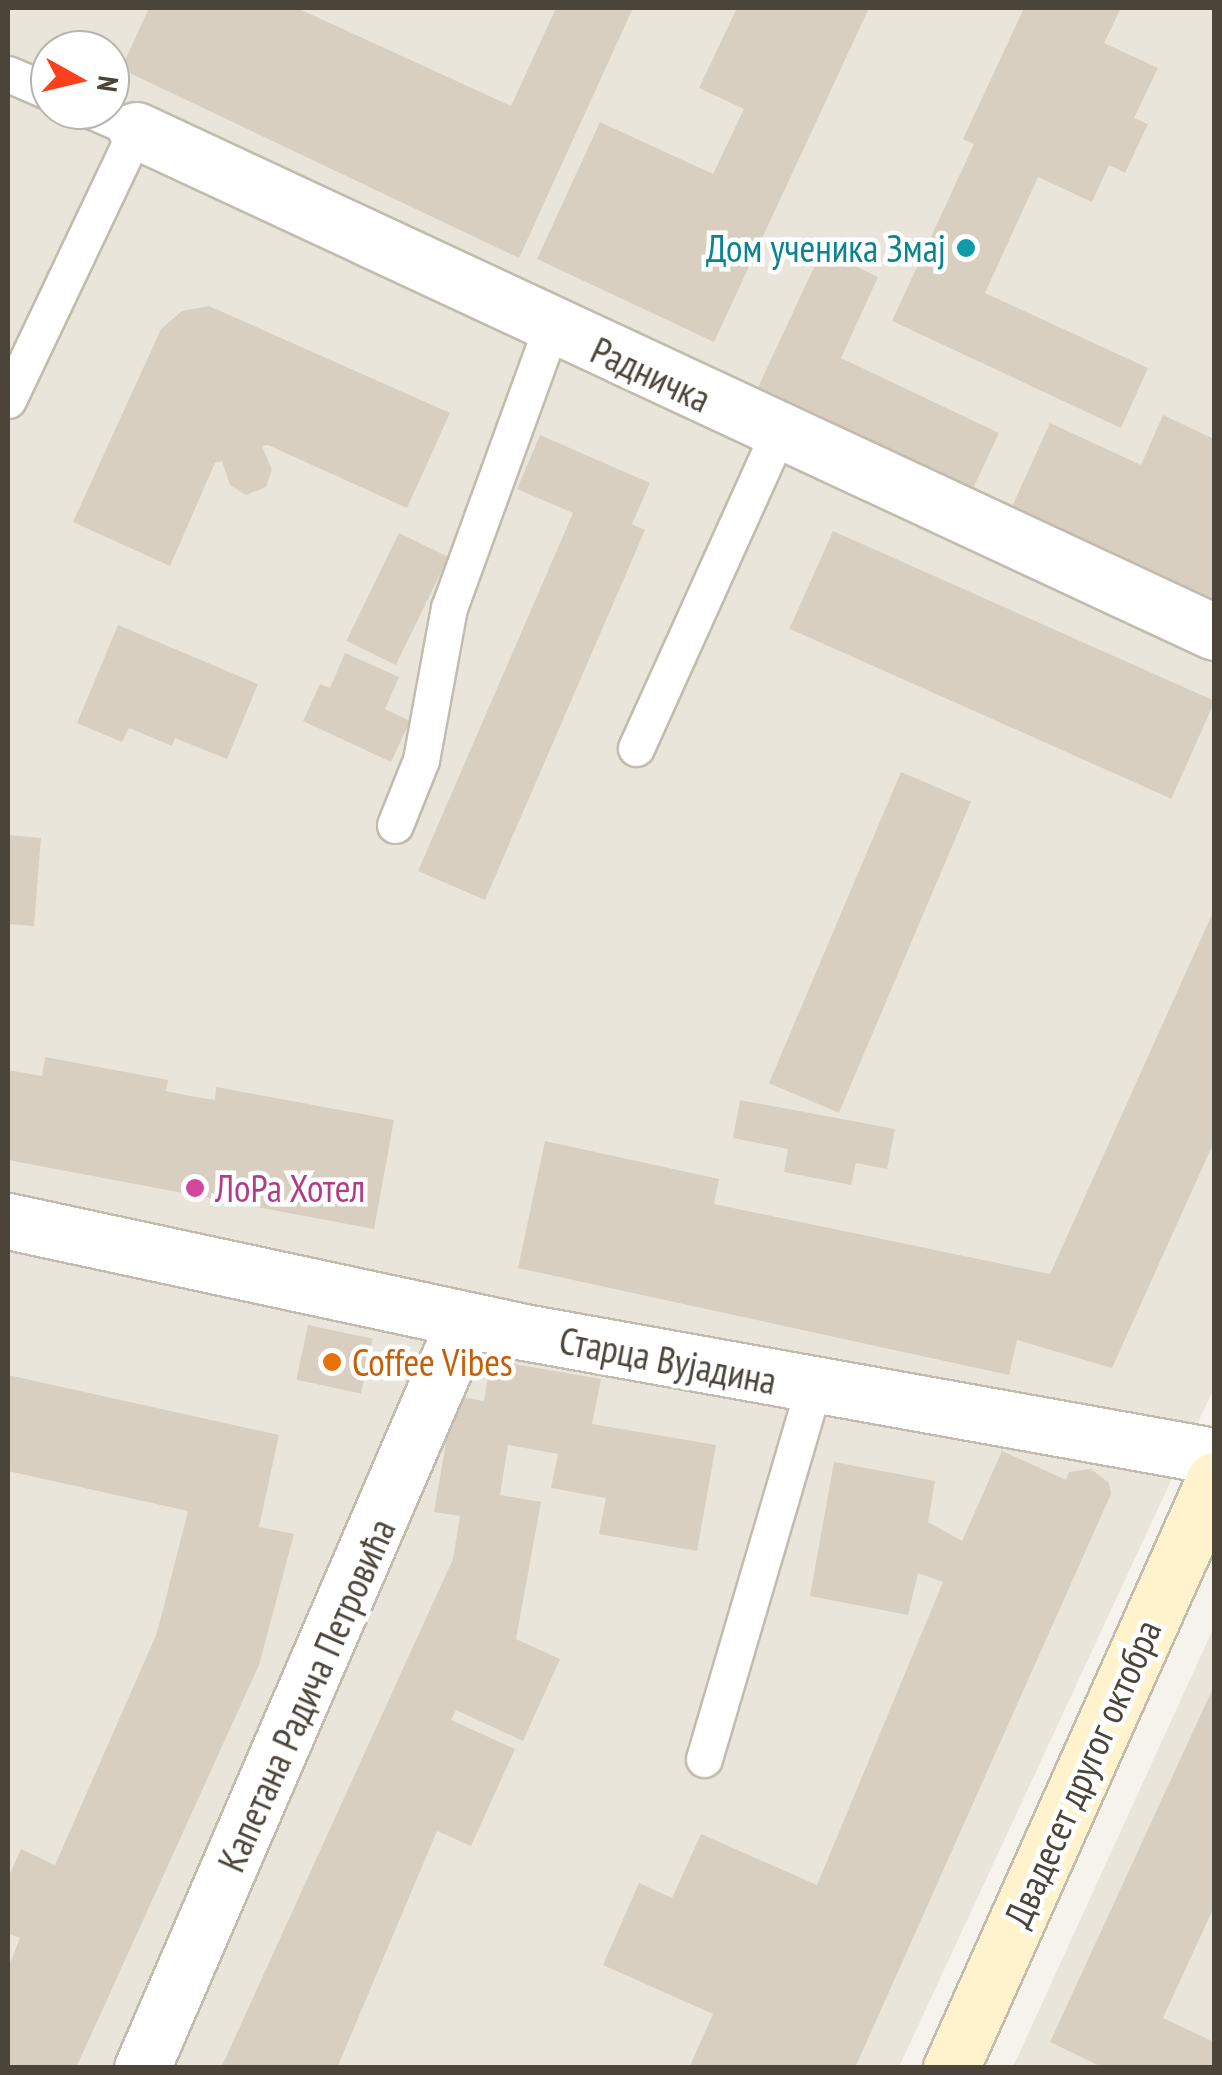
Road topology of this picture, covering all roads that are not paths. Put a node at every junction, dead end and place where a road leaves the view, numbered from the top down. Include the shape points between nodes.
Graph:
1 (130, 128) edge
2 (109, 130) edge
3 (550, 327) junction
4 (8, 400) edge
5 (778, 434) junction
6 (1214, 632) edge
7 (636, 748) dead end
8 (395, 825) dead end
9 (8, 1221) edge
10 (465, 1320) junction
11 (813, 1388) junction
12 (1214, 1456) edge
13 (1214, 1480) edge
14 (704, 1758) dead end
15 (142, 2068) edge
16 (951, 2068) edge

1 - 3 street, Радничка
2 - 4 lane
3 - 5 street, Радничка
3 - 8 lane via 449,608 421,760
5 - 6 street, Радничка
5 - 7 lane
9 - 10 street, Старца Вујадина
10 - 11 street, Старца Вујадина
10 - 15 street, Капетана Радича Петровића
11 - 12 street, Старца Вујадина
11 - 14 lane
13 - 16 main road, Двадесет другог октобра

